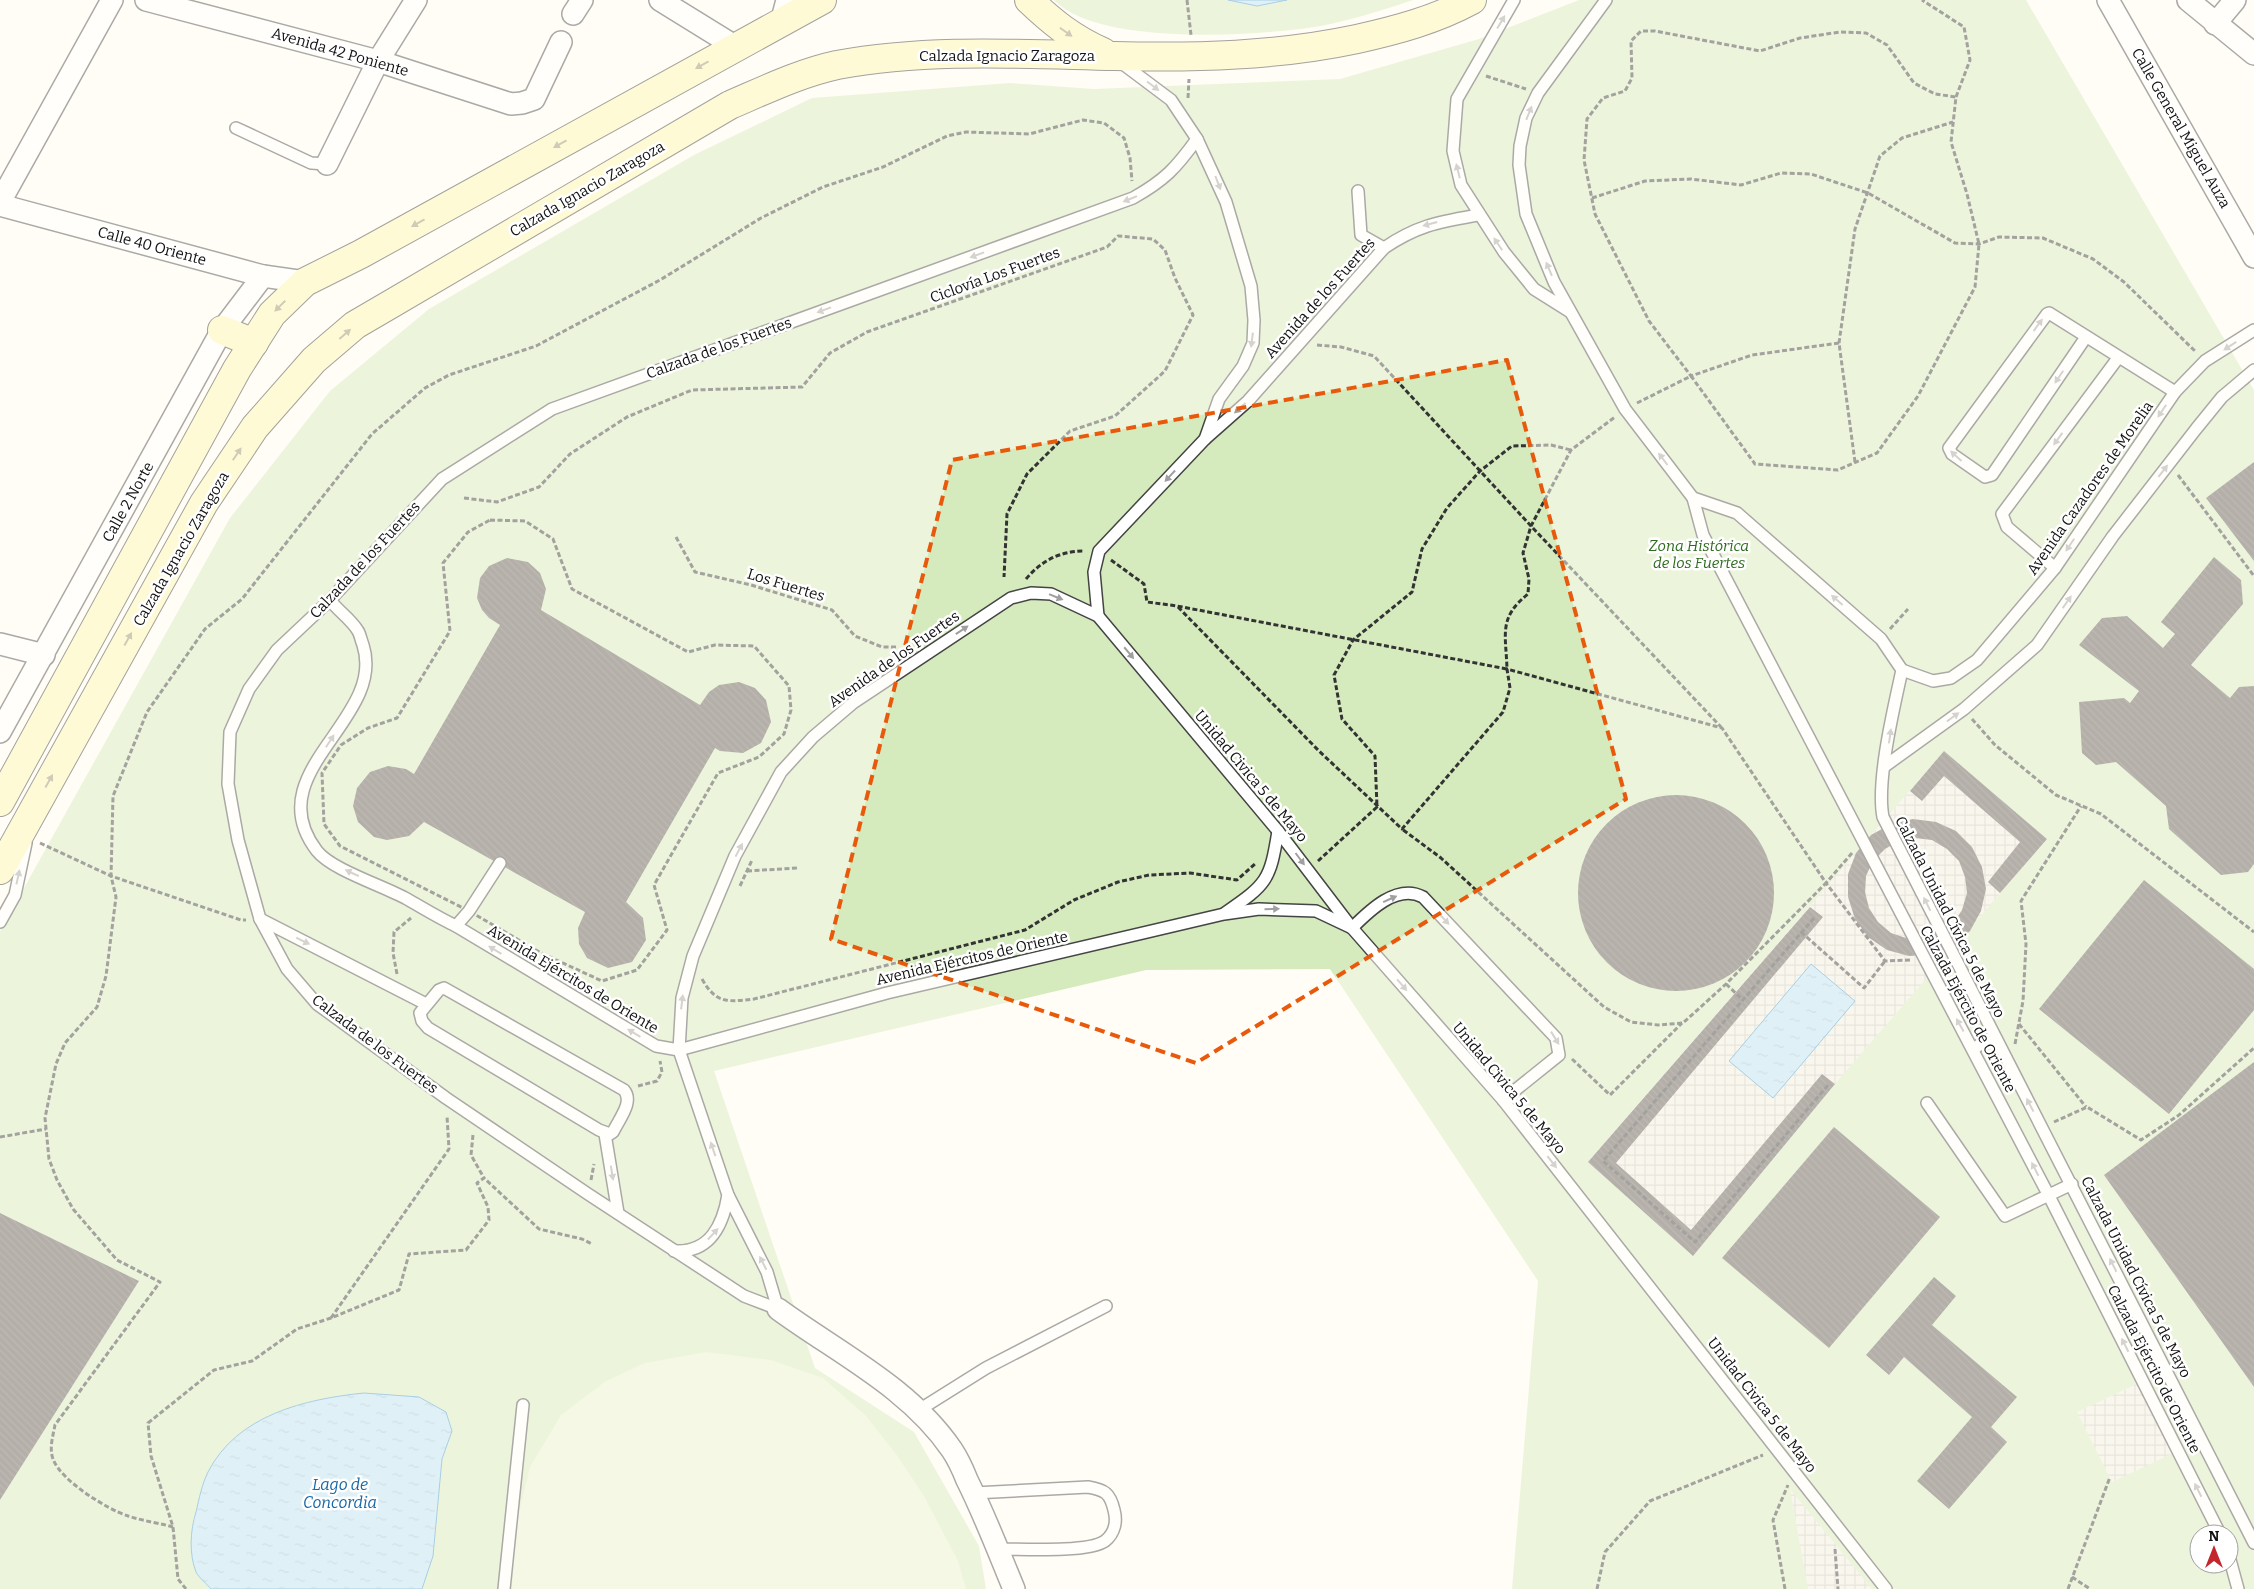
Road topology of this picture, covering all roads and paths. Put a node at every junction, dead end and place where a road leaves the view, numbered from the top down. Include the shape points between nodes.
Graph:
1 (112, 0) edge
2 (146, 0) edge
3 (416, 0) edge
4 (660, 0) edge
5 (822, 0) edge
6 (1029, 0) edge
7 (1472, 0) edge
8 (1514, 0) edge
9 (1606, 0) edge
10 (1922, 0) edge
11 (2108, 0) edge
12 (2188, 0) edge
13 (2235, 0) edge
14 (217, 8) edge
15 (784, 11) edge
16 (2215, 24) junction
17 (561, 42) dead end
18 (736, 47) junction
19 (2254, 54) edge
20 (1114, 56) junction
21 (378, 61) junction
22 (1472, 71) junction
23 (1538, 93) junction
24 (1956, 97) junction
25 (1953, 122) junction
26 (236, 128) dead end
27 (1197, 139) junction
28 (326, 164) joint
29 (1358, 191) dead end
30 (1868, 193) junction
31 (1133, 198) junction
32 (1592, 198) junction
33 (0, 203) edge
34 (1478, 215) junction
35 (1979, 244) junction
36 (1384, 248) junction
37 (2254, 256) edge
38 (262, 276) junction
39 (305, 282) junction
40 (1571, 312) junction
41 (222, 330) junction
42 (2254, 330) edge
43 (2086, 337) junction
44 (254, 343) junction
45 (1840, 343) junction
46 (1298, 344) junction
47 (2118, 358) junction
48 (2205, 361) junction
49 (2254, 370) edge
50 (1690, 376) junction
51 (2175, 392) junction
52 (1625, 409) junction
53 (1205, 439) junction
54 (1571, 450) junction
55 (1855, 462) junction
56 (2170, 463) junction
57 (1480, 471) junction
58 (464, 498) dead end
59 (1693, 498) junction
60 (1531, 526) junction
61 (676, 537) dead end
62 (1099, 551) junction
63 (2055, 568) junction
64 (2254, 576) edge
65 (1004, 577) dead end
66 (1011, 598) junction
67 (330, 600) junction
68 (1178, 606) junction
69 (1908, 609) dead end
70 (1098, 616) junction
71 (1881, 639) junction
72 (1353, 640) junction
73 (0, 644) edge
74 (898, 647) dead end
75 (44, 655) junction
76 (1507, 669) junction
77 (1902, 670) junction
78 (1964, 709) junction
79 (1722, 728) junction
80 (0, 732) edge
81 (1885, 766) junction
82 (0, 802) edge
83 (2081, 806) junction
84 (1377, 807) junction
85 (29, 825) junction
86 (1402, 829) junction
87 (1278, 831) junction
88 (1862, 841) junction
89 (500, 863) dead end
90 (798, 868) dead end
91 (0, 870) edge
92 (1308, 870) junction
93 (747, 871) dead end
94 (111, 876) junction
95 (1826, 883) junction
96 (471, 907) junction
97 (428, 912) junction
98 (1224, 914) junction
99 (1814, 918) dead end
100 (260, 919) junction
101 (0, 922) edge
102 (456, 926) junction
103 (1352, 928) junction
104 (1801, 932) junction
105 (2254, 932) edge
106 (1923, 959) junction
107 (1884, 961) junction
108 (702, 978) dead end
109 (1726, 984) junction
110 (400, 989) junction
111 (1742, 999) junction
112 (426, 1004) junction
113 (1683, 1023) junction
114 (2019, 1024) junction
115 (1994, 1036) junction
116 (1559, 1046) junction
117 (1973, 1048) junction
118 (2254, 1048) edge
119 (679, 1050) junction
120 (2005, 1057) junction
121 (662, 1072) dead end
122 (1828, 1085) dead end
123 (624, 1090) junction
124 (446, 1098) junction
125 (1503, 1100) junction
126 (1927, 1103) dead end
127 (2086, 1107) junction
128 (474, 1116) junction
129 (2063, 1117) dead end
130 (46, 1129) junction
131 (605, 1134) junction
132 (0, 1137) edge
133 (484, 1178) junction
134 (2072, 1184) junction
135 (728, 1195) junction
136 (2049, 1196) junction
137 (618, 1213) junction
138 (592, 1244) dead end
139 (674, 1251) junction
140 (1106, 1306) dead end
141 (778, 1309) junction
142 (331, 1318) junction
143 (523, 1405) dead end
144 (919, 1410) junction
145 (1777, 1450) junction
146 (1794, 1471) junction
147 (2110, 1478) dead end
148 (974, 1493) junction
149 (1833, 1521) junction
150 (2215, 1524) edge
151 (173, 1527) junction
152 (2254, 1543) edge
153 (997, 1549) junction
154 (2234, 1574) edge
155 (2072, 1577) junction
156 (186, 1589) edge
157 (504, 1589) edge
158 (1014, 1589) edge
159 (1597, 1589) edge
160 (1785, 1589) edge
161 (1838, 1589) edge
162 (1886, 1589) edge
163 (2068, 1589) edge
164 (2090, 1589) edge
165 (2238, 1589) edge

1 - 33 street
2 - 14 street, Avenida 42 Poniente
3 - 21 street
4 - 18 street
5 - 15 main road
6 -> 20 main road via 1080,42
7 - 20 main road, Calzada Ignacio Zaragoza via 1450,12 1401,29 1305,49 1200,57
22 -> 8 lane
9 - 23 lane
10 - 24 path via 1964,28 1970,60
11 - 37 street, Calle General Miguel Auza
12 - 16 street
13 - 16 street
14 - 21 street, Avenida 42 Poniente
15 - 18 main road
16 - 19 street
17 - 21 street, Avenida 42 Poniente via 534,99 522,104 511,104
18 -> 39 main road
20 -> 27 lane via 1171,100
85 -> 20 main road, Calzada Ignacio Zaragoza via 204,503 255,427 314,360 355,325 730,105 790,79 835,66 882,58 980,53
21 - 28 street
22 - 23 path
34 -> 22 lane via 1461,185 1453,151 1457,99
40 -> 23 lane via 1534,236 1521,192 1520,146 1526,118
24 - 25 path
24 - 32 path via 1936,94 1914,83 1887,45 1866,33 1840,32 1800,38 1760,50 1641,31 1631,42 1632,78 1625,91 1603,98 1587,119 1584,160
25 - 30 path via 1902,138 1880,156
25 - 35 path via 1952,142
26 - 28 lane via 311,163
27 - 31 lane, Calzada de los Fuertes via 1160,183
27 -> 53 lane, Avenida de los Fuertes via 1226,202 1251,286 1254,320 1250,355 1219,399
29 - 36 lane via 1361,235
30 - 32 path via 1811,174 1782,173 1741,185 1691,180 1645,181
30 - 35 path via 1955,243
30 - 45 path via 1856,229
31 -> 67 lane, Calzada de los Fuertes via 552,409 442,479
31 - 94 path via 1130,158 1124,138 1104,123 1083,120 1029,134 966,132 947,136 883,167 823,187 761,218 660,280 536,346 450,375 424,388 372,434 242,599 205,629 147,712 113,796
32 - 50 path via 1595,214 1649,321
33 - 38 street, Calle 40 Oriente
34 -> 36 lane, Avenida de los Fuertes via 1428,224
40 -> 34 lane via 1534,289
35 - 48 path via 1999,237 2043,238 2093,259 2124,282
35 - 55 path via 1976,287 1918,396 1877,453
36 - 46 lane, Avenida de los Fuertes
38 - 39 street, Calle 40 Oriente
38 - 41 street, Calle 2 Norte
39 -> 44 main road via 272,314
40 - 52 lane
41 - 44 main road
41 - 75 street, Calle 2 Norte
42 -> 48 lane, Avenida Cazadores de Morelia
43 -> 43 lane via 1992,475 1985,477 1952,454 1949,448 2045,315 2049,313
43 - 47 lane
44 - 82 main road via 232,377
45 - 50 path via 1752,355
45 - 55 path
46 -> 53 lane, Avenida de los Fuertes via 1248,401
46 - 57 path via 1341,347 1374,356
47 - 51 lane
47 -> 63 lane via 2002,514 2006,527
48 - 51 lane, Avenida Cazadores de Morelia
49 - 56 lane via 2222,397
50 - 52 path
50 - 55 path via 1755,464 1838,470
51 -> 63 lane, Avenida Cazadores de Morelia
52 - 54 path
59 -> 52 lane
53 -> 62 lane, Avenida de los Fuertes
54 - 57 path via 1551,444 1512,446
54 - 60 path
56 - 64 path
78 -> 56 lane via 2037,645 2113,536
57 - 60 path
57 - 72 path via 1447,508 1422,549 1412,592
58 - 65 path, Ciclovía Los Fuertes via 496,502 540,487 570,454 627,417 692,390 802,387 830,353 867,332 1107,247 1118,236 1153,239 1165,250 1193,315 1165,371 1115,416 1070,432 1027,474 1007,514
71 -> 59 lane via 1737,513
59 - 88 lane, Calzada Ejército de Oriente via 1703,535
60 - 76 path via 1524,553 1528,594 1513,606 1505,622
60 - 79 path
61 - 74 path, Los Fuertes via 695,572 832,610 855,636 882,647
62 - 66 path via 1067,551 1037,565
62 - 68 path via 1144,584 1147,602
62 - 70 lane via 1094,572
63 - 77 lane, Avenida Cazadores de Morelia via 1977,660 1951,678 1933,681
66 -> 70 lane, Unidad Civica 5 de Mayo via 1032,592 1051,594
119 -> 66 lane, Avenida de los Fuertes via 682,998 693,956 735,856 781,772 813,737 853,703
97 -> 67 lane, Avenida Ejércitos de Oriente via 317,852 300,814 306,777 351,708 365,679 366,655 358,631
67 - 100 lane, Calzada de los Fuertes via 277,650 249,689 230,732 228,784 238,840
68 - 72 path
68 - 84 path
69 - 71 path
70 -> 87 lane, Unidad Civica 5 de Mayo
71 - 77 lane
72 - 76 path
72 - 84 path via 1334,675 1342,719 1375,756
73 - 75 street
75 - 80 street, Calle 2 Norte
76 - 79 path
76 - 86 path via 1510,688 1503,712
81 -> 77 lane, Calzada Unidad Cívica 5 de Mayo
81 -> 78 lane
78 - 83 path via 1995,746 2056,795
79 - 95 path
115 -> 81 lane, Calzada Unidad Cívica 5 de Mayo via 1883,817
83 - 105 path via 2101,814
83 - 114 path via 2021,901 2026,944
84 - 86 path
84 - 92 path
85 - 91 main road, Calzada Ignacio Zaragoza
85 - 94 path
101 -> 85 lane via 15,895
86 - 113 path via 1441,858 1604,1007 1631,1022 1658,1026
87 -> 92 lane, Unidad Civica 5 de Mayo
87 - 98 lane, Avenida Ejércitos de Oriente via 1272,866 1266,879 1254,893
87 - 108 path via 1255,864 1237,880 1190,874 1149,875 1118,882 1074,900 1025,930 754,999 726,1002 710,992
88 - 95 path
88 - 106 lane, Calzada Ejército de Oriente
89 - 96 lane
90 - 93 path
92 - 103 lane, Unidad Civica 5 de Mayo
94 - 100 path via 241,920
94 - 130 path via 116,897 104,984 97,1007 65,1043 56,1064 44,1118
95 - 107 path
95 - 109 path
96 - 96 path via 541,953 602,981 637,970 666,930 654,885 718,773 759,757 784,734 791,710 789,686 754,646 715,644 688,652 572,589 553,539 525,521 490,520 468,532 443,563 450,631 397,718 368,728 341,746 322,773 324,824 340,846
96 - 102 lane
97 - 102 lane, Avenida Ejércitos de Oriente
97 - 110 path via 413,917 394,932 393,953
98 -> 103 lane, Avenida Ejércitos de Oriente via 1259,909 1316,912
98 - 119 lane, Avenida Ejércitos de Oriente via 887,993
99 - 104 path
100 -> 110 lane
100 - 124 lane, Calzada de los Fuertes via 287,969 317,1004
119 -> 102 lane, Avenida Ejércitos de Oriente via 656,1046
103 -> 116 lane via 1374,906 1407,892 1423,896 1556,1038
103 -> 125 lane, Unidad Civica 5 de Mayo
104 - 107 path via 1864,988
104 - 111 path
106 - 107 path
117 -> 106 lane, Calzada Ejército de Oriente
109 - 111 path
109 - 113 path
110 - 112 lane
111 - 122 path via 1603,1161 1695,1242
112 - 123 lane via 439,990 448,990
112 - 131 lane via 420,1013 428,1028
113 - 116 path via 1610,1095
114 - 120 path via 2014,1047
114 - 127 path
115 - 117 lane
115 - 120 lane, Calzada Unidad Cívica 5 de Mayo
116 - 125 lane via 1559,1055
136 -> 117 lane, Calzada Ejército de Oriente
118 - 127 path via 2179,1115 2141,1140
135 -> 119 lane, Avenida de los Fuertes
134 -> 120 lane, Calzada Unidad Cívica 5 de Mayo
121 - 123 path via 657,1081
123 - 131 lane via 629,1101 613,1132
124 - 128 lane, Calzada de los Fuertes
124 - 142 path via 449,1150
125 -> 145 lane, Unidad Civica 5 de Mayo
126 - 136 lane via 2005,1216
127 - 129 path
128 - 133 path via 471,1155
128 - 137 lane, Calzada de los Fuertes
130 - 132 path
130 - 151 path via 49,1159 73,1209 117,1260 160,1282 55,1425 51,1448 53,1461 66,1478 102,1504 128,1516
131 -> 137 lane
133 - 138 path via 539,1229
133 - 142 path via 477,1183 488,1207 489,1220 466,1250 409,1254 399,1290
134 - 136 lane
152 -> 134 lane, Calzada Unidad Cívica 5 de Mayo
139 -> 135 lane via 688,1250 710,1238 722,1223
141 -> 135 lane via 767,1272
150 -> 136 lane, Calzada Ejército de Oriente
137 - 139 lane, Calzada de los Fuertes
139 - 141 lane, Calzada de los Fuertes via 744,1296
140 - 144 lane via 986,1368
141 - 144 street, Calzada de los Fuertes via 862,1365
142 - 151 path via 297,1329 252,1361 214,1370 148,1423 151,1456
143 - 157 lane
144 - 148 street, Calzada de los Fuertes via 953,1450
145 - 146 lane, Unidad Civica 5 de Mayo
145 - 159 path via 1650,1502 1605,1552
146 - 149 lane, Unidad Civica 5 de Mayo
146 - 160 path via 1772,1520
147 - 155 path
148 - 153 street, Calzada de los Fuertes
148 - 153 lane via 1088,1486 1104,1490 1110,1496 1116,1516 1115,1530 1104,1541 1084,1548
149 - 161 path
149 - 162 lane, Unidad Civica 5 de Mayo
151 - 156 path via 178,1579
153 - 158 street, Calzada de los Fuertes
154 - 165 lane
155 - 163 path
155 - 164 path

